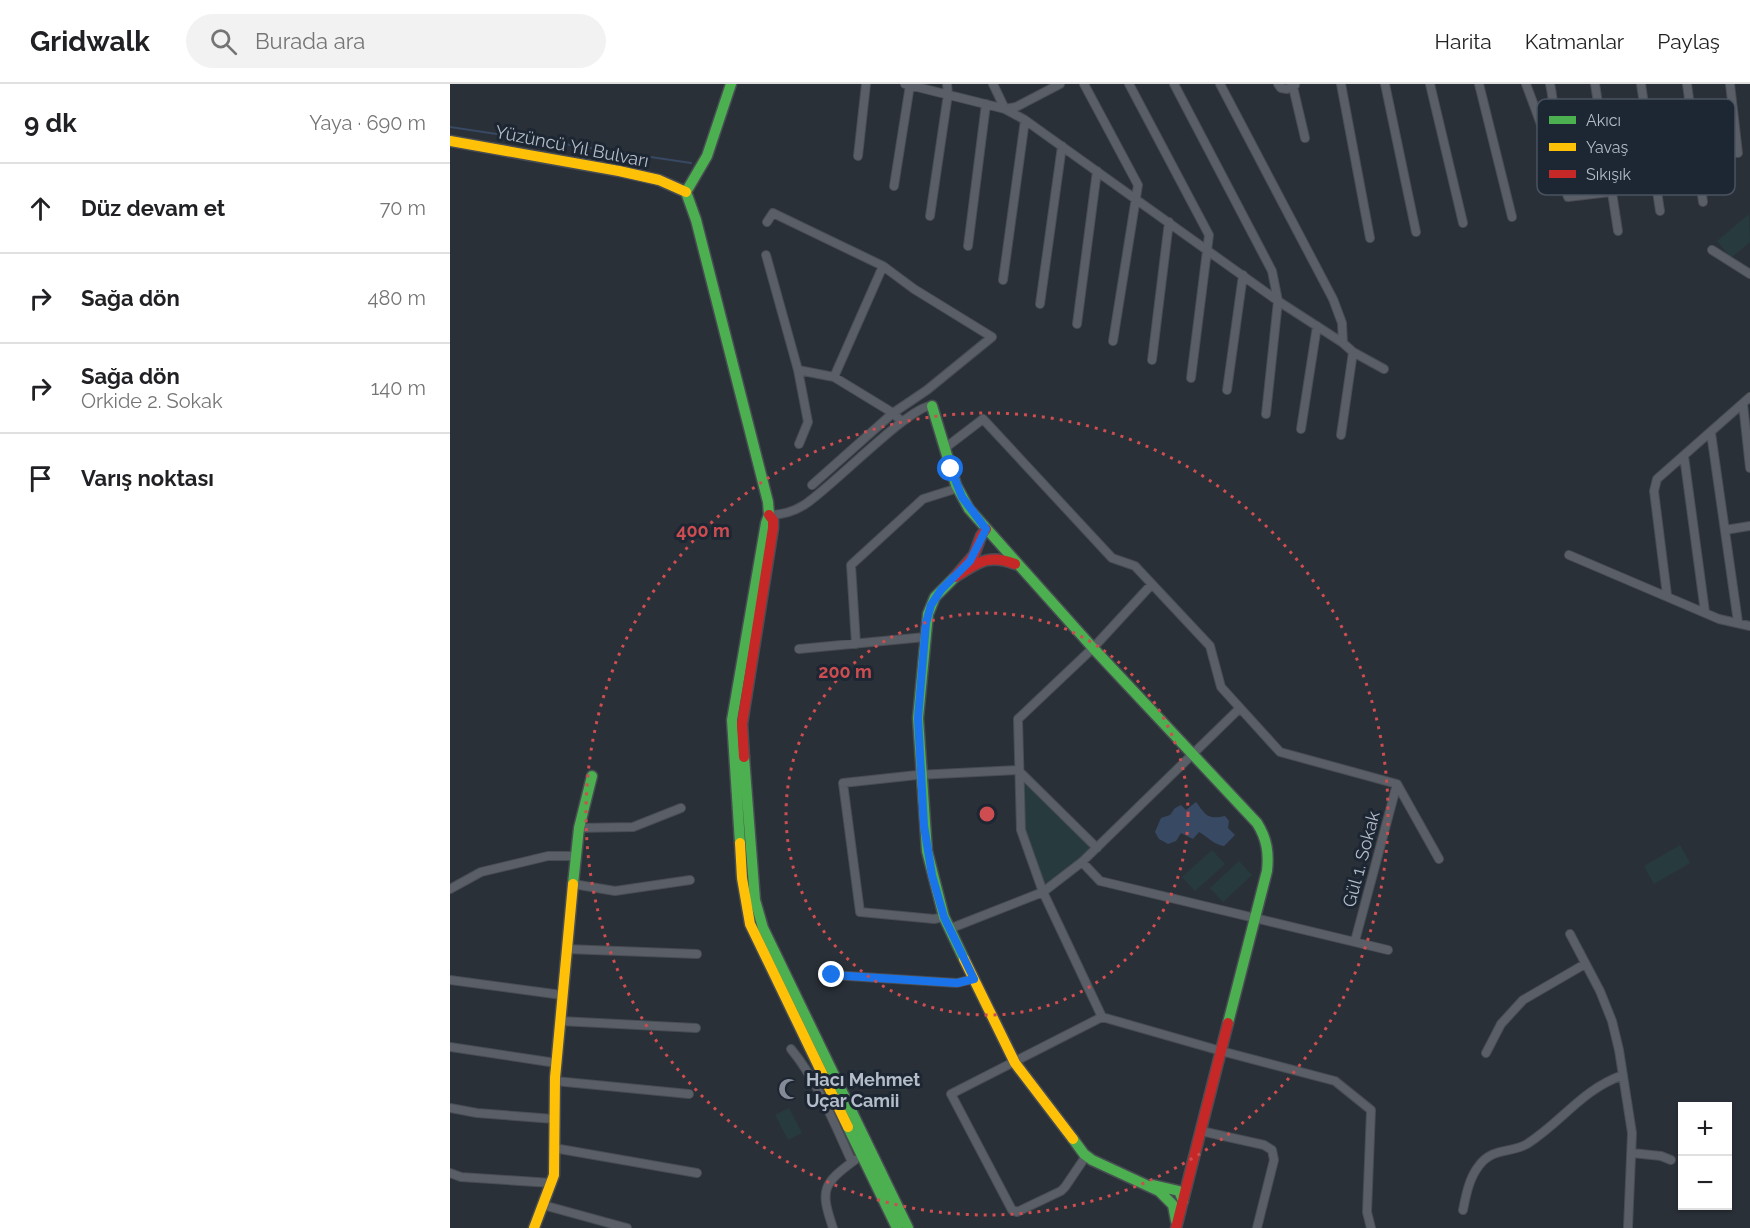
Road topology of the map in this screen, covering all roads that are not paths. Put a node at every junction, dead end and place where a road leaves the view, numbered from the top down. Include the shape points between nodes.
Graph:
1 (731, 84) edge
2 (866, 84) edge
3 (947, 84) edge
4 (993, 84) edge
5 (1039, 84) edge
6 (1060, 84) edge
7 (1084, 84) edge
8 (1129, 84) edge
9 (1174, 84) edge
10 (1220, 84) edge
11 (1278, 84) edge
12 (1341, 84) edge
13 (1385, 84) edge
14 (1431, 84) edge
15 (1479, 84) edge
16 (1526, 84) edge
17 (1550, 84) edge
18 (1595, 84) edge
19 (1641, 84) edge
20 (1687, 84) edge
21 (1730, 84) edge
22 (907, 85) edge
23 (1295, 86) edge
24 (1043, 93) junction
25 (948, 94) junction
26 (1553, 99) edge
27 (1597, 99) edge
28 (1643, 99) edge
29 (1689, 99) edge
30 (1732, 99) edge
31 (986, 104) junction
32 (1005, 109) junction
33 (1537, 113) edge
34 (1025, 120) junction
35 (1735, 127) edge
36 (1305, 138) dead end
37 (450, 141) edge
38 (1062, 146) junction
39 (1738, 153) dead end
40 (858, 156) dead end
41 (1097, 171) junction
42 (894, 186) dead end
43 (686, 192) junction
44 (1567, 195) edge
45 (1585, 195) edge
46 (1611, 195) edge
47 (1658, 195) edge
48 (1702, 195) edge
49 (1136, 198) junction
50 (1703, 202) dead end
51 (1660, 211) dead end
52 (930, 216) dead end
53 (1512, 217) dead end
54 (767, 222) dead end
55 (1169, 222) junction
56 (1463, 223) dead end
57 (1618, 231) dead end
58 (1416, 232) dead end
59 (1370, 238) dead end
60 (968, 246) dead end
61 (1208, 249) junction
62 (1713, 250) dead end
63 (766, 255) dead end
64 (883, 266) junction
65 (1750, 274) edge
66 (1243, 275) junction
67 (1003, 280) dead end
68 (1278, 301) junction
69 (1040, 303) dead end
70 (1077, 324) dead end
71 (1317, 326) junction
72 (1113, 341) dead end
73 (1343, 343) junction
74 (1353, 352) junction
75 (1152, 360) dead end
76 (1384, 369) dead end
77 (798, 370) junction
78 (834, 377) junction
79 (1191, 378) dead end
80 (1227, 390) dead end
81 (1750, 397) edge
82 (1743, 404) junction
83 (932, 406) joint
84 (893, 413) junction
85 (1266, 414) dead end
86 (902, 422) junction
87 (1301, 429) dead end
88 (1711, 432) junction
89 (1341, 435) dead end
90 (799, 444) dead end
91 (945, 448) junction
92 (1684, 456) junction
93 (1750, 468) edge
94 (812, 485) dead end
95 (958, 488) junction
96 (769, 516) junction
97 (1750, 526) edge
98 (1725, 530) junction
99 (990, 533) junction
100 (1569, 555) dead end
101 (985, 559) junction
102 (1019, 566) junction
103 (955, 578) junction
104 (1152, 584) junction
105 (1667, 596) junction
106 (1705, 612) junction
107 (1738, 622) junction
108 (1750, 626) edge
109 (925, 637) junction
110 (856, 644) junction
111 (1093, 648) junction
112 (799, 649) dead end
113 (1240, 708) junction
114 (1193, 755) junction
115 (1018, 770) junction
116 (921, 775) junction
117 (592, 776) dead end
118 (1396, 784) junction
119 (681, 808) dead end
120 (579, 828) junction
121 (1097, 848) junction
122 (576, 856) junction
123 (1439, 859) dead end
124 (1082, 862) junction
125 (690, 879) dead end
126 (573, 884) junction
127 (450, 889) edge
128 (1043, 892) junction
129 (944, 917) junction
130 (1255, 917) junction
131 (949, 929) junction
132 (1570, 934) dead end
133 (1355, 941) junction
134 (566, 949) junction
135 (768, 950) junction
136 (1389, 950) dead end
137 (697, 954) dead end
138 (1586, 964) junction
139 (832, 975) dead end
140 (974, 979) junction
141 (450, 980) edge
142 (562, 996) junction
143 (1102, 1017) junction
144 (560, 1021) junction
145 (696, 1028) dead end
146 (450, 1047) edge
147 (791, 1049) dead end
148 (1221, 1052) junction
149 (1486, 1053) dead end
150 (556, 1063) junction
151 (1015, 1063) junction
152 (1623, 1075) junction
153 (555, 1081) junction
154 (689, 1094) dead end
155 (450, 1108) edge
156 (554, 1119) junction
157 (1201, 1131) junction
158 (554, 1148) junction
159 (1632, 1153) junction
160 (1086, 1156) junction
161 (857, 1159) junction
162 (1671, 1160) dead end
163 (1192, 1166) junction
164 (450, 1173) edge
165 (697, 1173) dead end
166 (551, 1183) junction
167 (1144, 1183) junction
168 (1162, 1187) junction
169 (1183, 1202) junction
170 (543, 1205) junction
171 (1463, 1210) dead end
172 (534, 1228) edge
173 (627, 1228) edge
174 (833, 1228) edge
175 (897, 1228) edge
176 (908, 1228) edge
177 (1176, 1228) edge
178 (1257, 1228) edge
179 (1371, 1228) edge
180 (1628, 1228) edge

1 - 43 street via 707,156
2 - 40 street
3 - 25 street
4 - 32 street
5 - 24 street
6 - 24 street
7 - 49 street via 1138,185
8 - 61 street via 1209,236
9 - 68 street via 1272,271
10 - 73 street via 1333,299 1342,323
11 - 23 street via 1284,89
12 - 59 street
13 - 58 street
14 - 56 street
15 - 53 street
16 - 33 street
17 - 26 street
18 - 27 street
19 - 28 street
20 - 29 street
21 - 30 street
22 - 25 street
22 - 42 street
23 - 36 street
24 - 32 street
25 - 31 street
25 - 52 street
31 - 32 street
31 - 60 street
32 - 34 street
34 - 38 street
34 - 67 street
35 - 39 street
37 - 43 street, Yüzüncü Yıl Bulvarı via 619,171 659,180
38 - 41 street
38 - 69 street
41 - 49 street
41 - 70 street
43 - 96 street via 751,433
44 - 45 street
46 - 57 street
47 - 51 street
48 - 50 street
49 - 55 street
49 - 72 street
54 - 64 street via 773,213
55 - 61 street
55 - 75 street
61 - 66 street
61 - 79 street
62 - 65 street
63 - 77 street
64 - 78 street
64 - 84 street via 992,337
66 - 68 street
66 - 80 street
68 - 71 street
68 - 85 street
71 - 73 street
71 - 87 street
73 - 74 street
74 - 76 street
74 - 89 street
77 - 78 street
77 - 90 street via 808,422
78 - 84 street
81 - 82 street
82 - 88 street
82 - 93 street
83 - 86 street
83 - 91 street
84 - 86 street
84 - 94 street
86 - 96 street via 822,493 782,515
88 - 92 street
88 - 98 street
91 - 95 street
91 - 104 street via 983,419 1112,558 1135,566
92 - 105 street via 1657,479 1654,491
92 - 106 street
95 - 99 street via 969,509
95 - 110 street via 923,499 851,565
96 - 135 street via 732,720 746,904 750,924
97 - 98 street
98 - 107 street
99 - 101 street via 995,552
99 - 102 street
99 - 103 street via 981,536 974,555
100 - 105 street
101 - 102 street via 1005,560
101 - 103 street
102 - 111 street
103 - 109 street via 935,597
104 - 111 street
104 - 113 street via 1210,646 1221,687
105 - 106 street
106 - 107 street
107 - 108 street
109 - 110 street
109 - 116 street via 918,718
110 - 112 street
111 - 114 street
111 - 115 street via 1018,718
113 - 114 street
113 - 118 street via 1280,752
114 - 121 street
114 - 130 street via 1257,823 1267,841 1267,871
115 - 116 street
115 - 121 street
115 - 128 street via 1020,830
116 - 129 street via 927,851
116 - 129 street via 843,783 860,912 934,920
117 - 120 street
118 - 123 street
118 - 133 street, Gül 1. Sokak
119 - 120 street via 633,827
120 - 122 street
121 - 124 street
122 - 126 street
122 - 127 street via 548,856 481,872
124 - 128 street
124 - 130 street via 1100,881
125 - 126 street via 615,891
126 - 134 street
128 - 131 street
128 - 143 street
129 - 131 street
130 - 133 street
130 - 148 street
131 - 140 street
132 - 138 street
133 - 136 street
134 - 137 street
134 - 142 street
135 - 161 street
135 - 176 street
138 - 149 street via 1523,1000 1501,1024
138 - 152 street via 1612,1021
139 - 140 street via 957,983
140 - 151 street
141 - 142 street
142 - 144 street
143 - 148 street
143 - 151 street
144 - 145 street
144 - 150 street
146 - 150 street
147 - 161 street
148 - 157 street
148 - 179 street via 1335,1081 1371,1110 1367,1212
150 - 153 street
151 - 160 street
151 - 160 street via 951,1094 1012,1210 1017,1212 1061,1191
152 - 159 street
152 - 171 street via 1595,1087 1524,1146 1489,1157 1470,1181
153 - 154 street
153 - 156 street
155 - 156 street
156 - 158 street
157 - 163 street
157 - 178 street via 1272,1150 1274,1160
158 - 165 street
158 - 166 street
159 - 162 street
159 - 180 street
160 - 167 street
161 - 174 street via 827,1188 824,1202
161 - 175 street
163 - 168 street via 1180,1182
163 - 169 street
164 - 166 street
166 - 170 street
167 - 168 street
167 - 177 street via 1170,1201
168 - 169 street via 1179,1191
169 - 177 street
170 - 172 street
170 - 173 street

